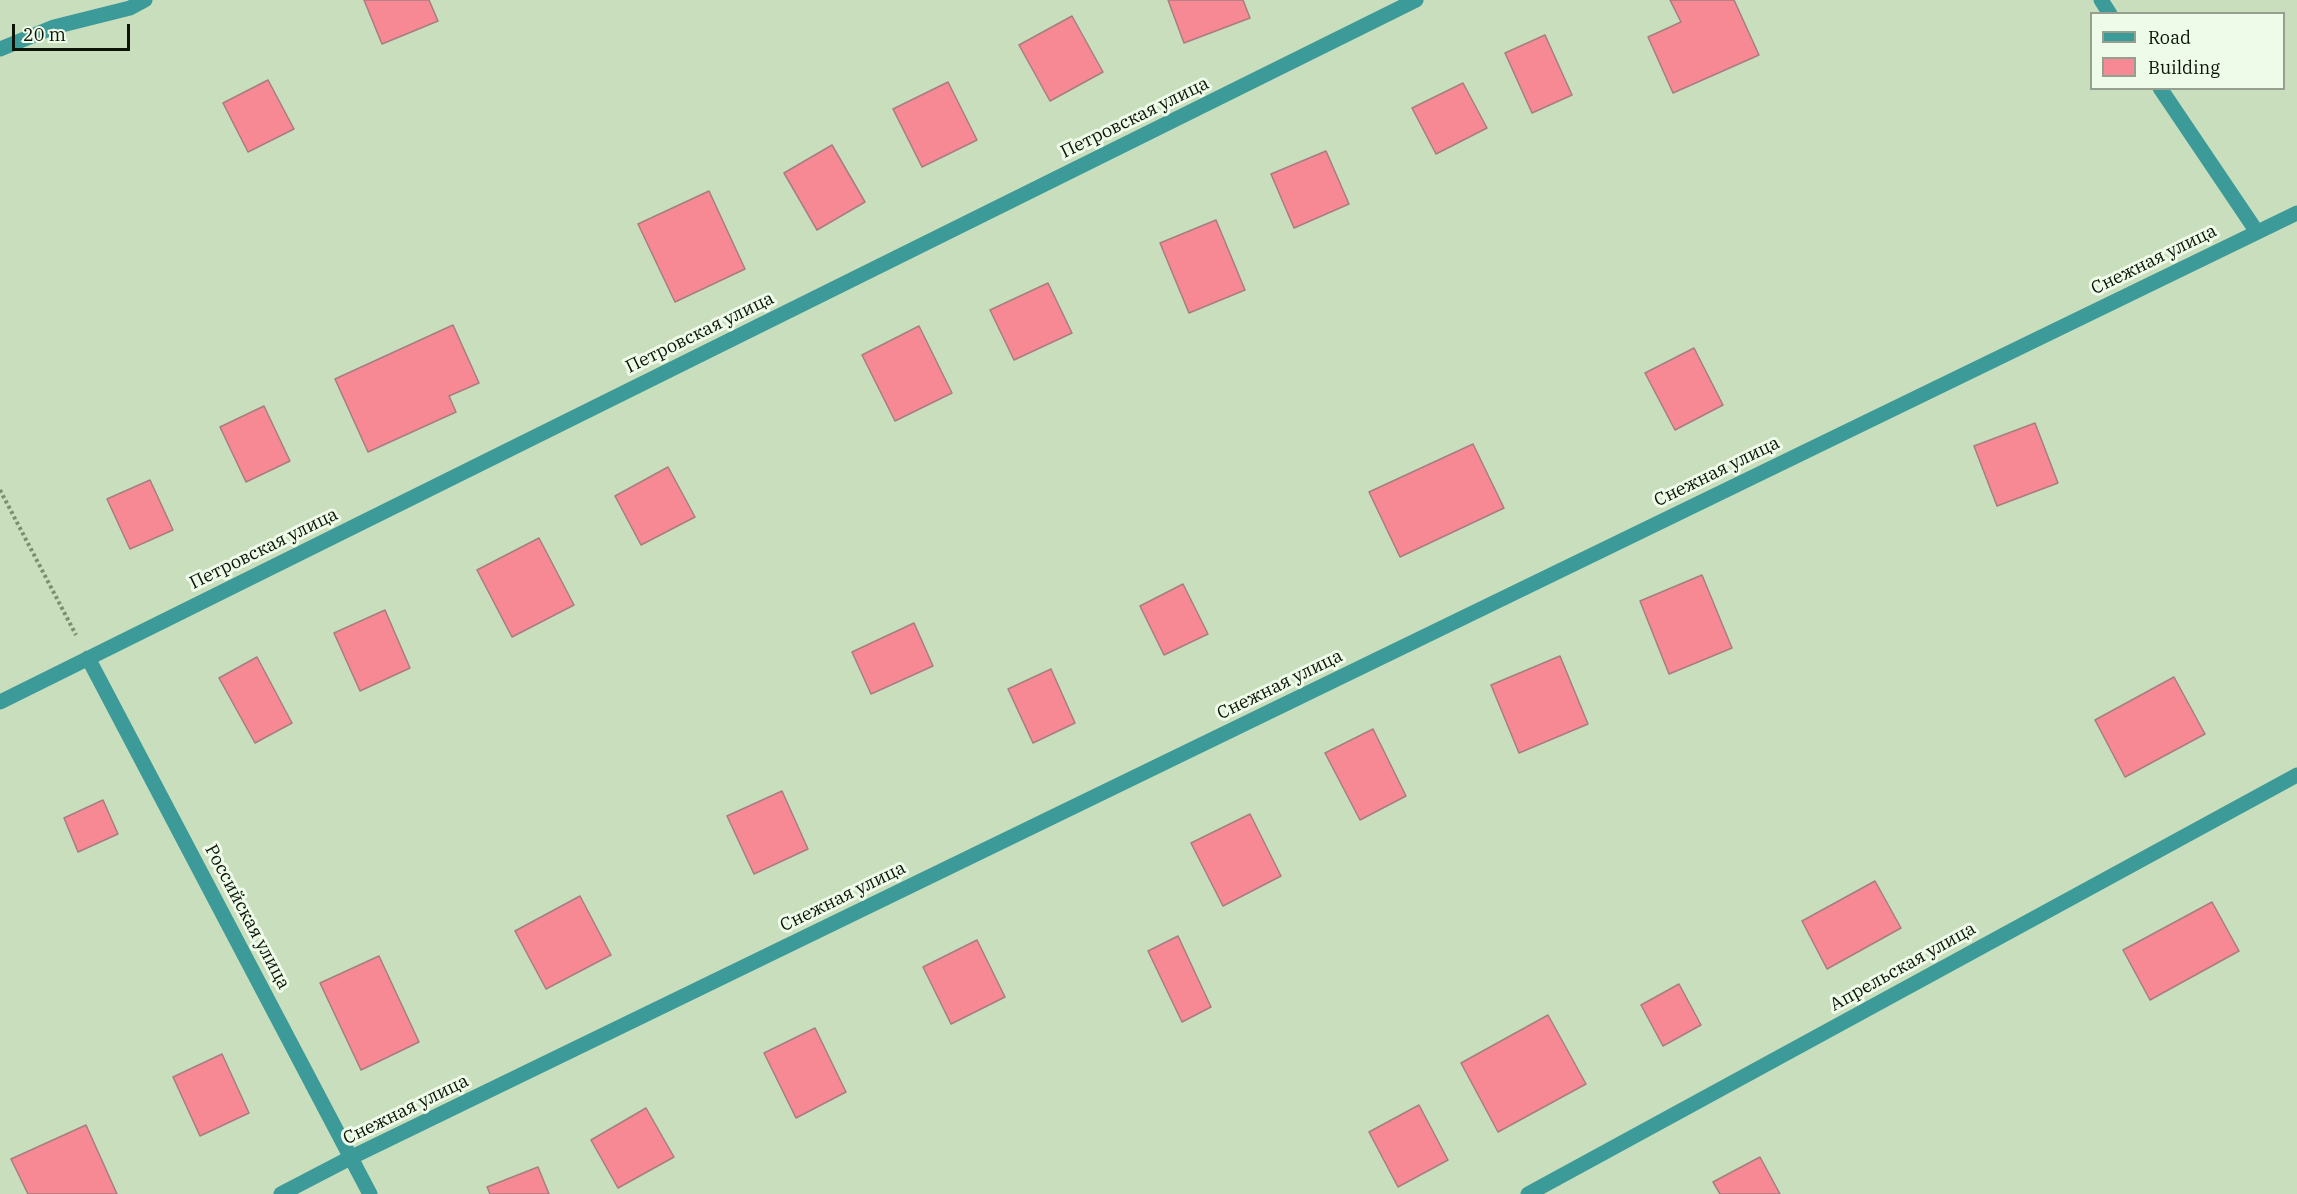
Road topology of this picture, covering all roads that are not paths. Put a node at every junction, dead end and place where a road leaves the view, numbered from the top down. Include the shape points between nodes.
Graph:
1 (145, 0) edge
2 (1416, 0) edge
3 (0, 49) edge
4 (2161, 90) edge
5 (2297, 213) edge
6 (2257, 232) junction
7 (88, 658) junction
8 (0, 702) edge
9 (2297, 775) edge
10 (352, 1157) junction
11 (281, 1194) edge
12 (370, 1194) edge
13 (1528, 1194) edge

1 - 3 street via 130,8 54,27
2 - 7 street, Петровская улица
4 - 6 street
5 - 6 street, Снежная улица
6 - 10 street, Снежная улица
7 - 8 street, Петровская улица
7 - 10 street, Российская улица
9 - 13 street, Апрельская улица
10 - 11 street, Снежная улица
10 - 12 street, Российская улица

